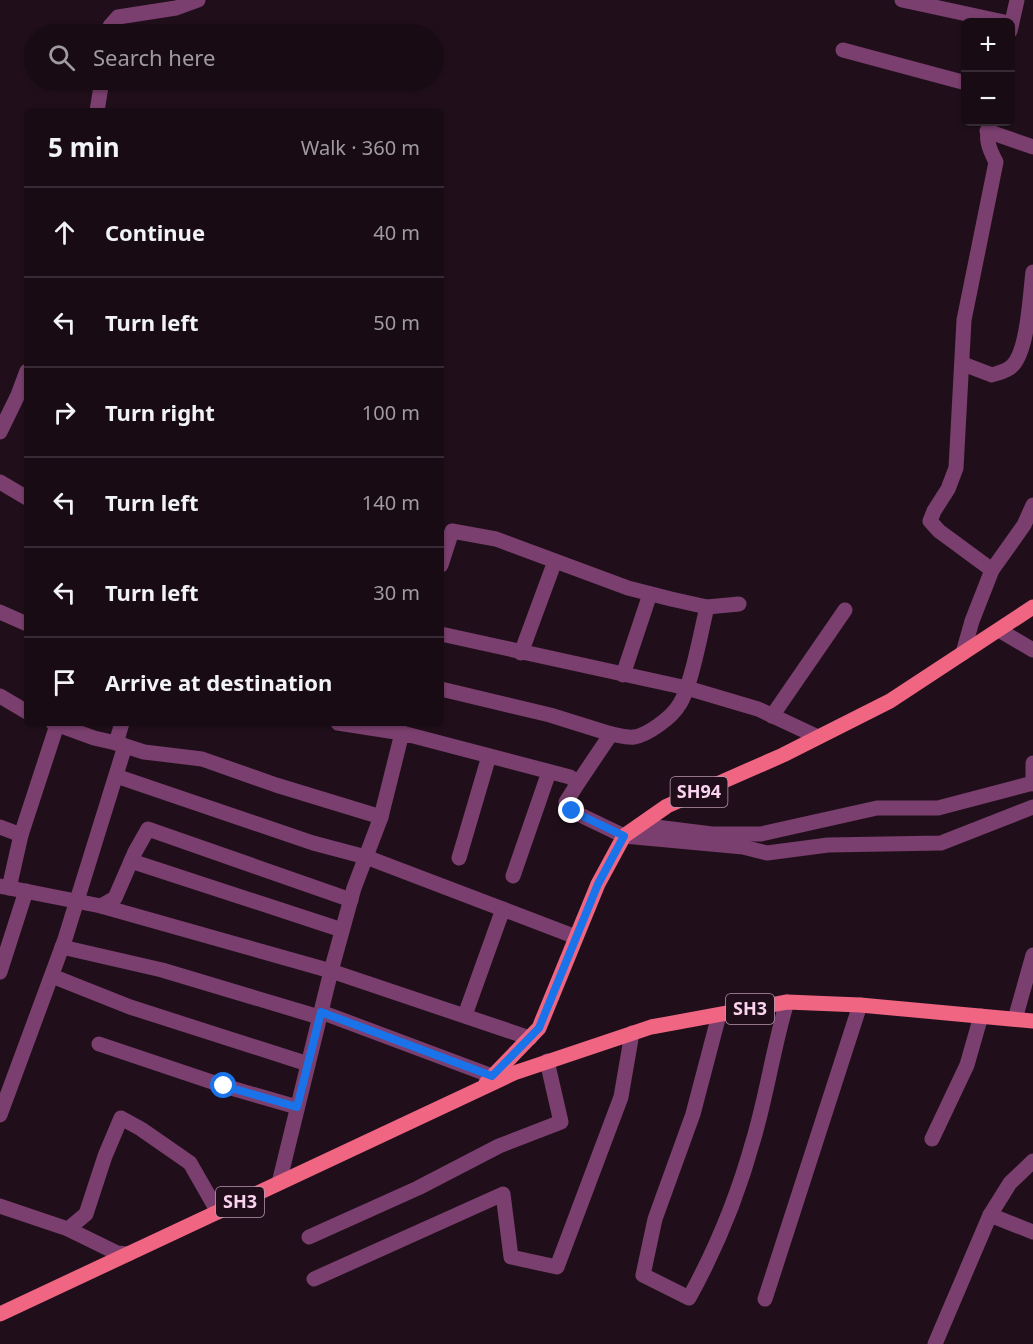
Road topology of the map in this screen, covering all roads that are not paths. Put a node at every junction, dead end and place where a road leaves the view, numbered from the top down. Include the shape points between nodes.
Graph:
1 (198, 0) edge
2 (902, 0) edge
3 (1017, 0) edge
4 (985, 18) edge
5 (1012, 18) edge
6 (112, 24) edge
7 (843, 50) dead end
8 (961, 82) edge
9 (100, 90) edge
10 (97, 108) edge
11 (989, 126) edge
12 (1033, 147) edge
13 (1033, 272) edge
14 (1033, 279) edge
15 (963, 364) junction
16 (23, 397) edge
17 (0, 432) edge
18 (0, 482) edge
19 (24, 496) edge
20 (1033, 505) edge
21 (444, 540) edge
22 (555, 561) junction
23 (992, 570) junction
24 (650, 594) junction
25 (739, 604) dead end
26 (707, 607) junction
27 (1033, 607) edge
28 (845, 610) dead end
29 (0, 612) edge
30 (24, 623) edge
31 (999, 630) junction
32 (444, 635) edge
33 (1033, 650) edge
34 (963, 652) junction
35 (521, 653) junction
36 (623, 675) junction
37 (687, 688) junction
38 (444, 690) edge
39 (0, 696) edge
40 (24, 710) edge
41 (772, 716) junction
42 (54, 726) edge
43 (61, 726) edge
44 (122, 726) edge
45 (357, 726) edge
46 (402, 733) junction
47 (611, 734) junction
48 (818, 737) junction
49 (121, 745) junction
50 (489, 756) junction
51 (1033, 763) edge
52 (549, 772) junction
53 (116, 776) junction
54 (578, 783) junction
55 (1033, 784) edge
56 (1033, 807) edge
57 (381, 817) junction
58 (640, 825) junction
59 (0, 827) edge
60 (21, 835) junction
61 (624, 836) junction
62 (366, 857) junction
63 (459, 858) dead end
64 (131, 861) junction
65 (513, 876) dead end
66 (4, 887) edge
67 (26, 891) junction
68 (351, 900) junction
69 (76, 901) junction
70 (101, 906) junction
71 (503, 909) junction
72 (342, 930) junction
73 (576, 937) junction
74 (63, 947) junction
75 (1033, 955) edge
76 (331, 971) junction
77 (0, 972) edge
78 (52, 976) junction
79 (787, 1002) junction
80 (860, 1005) junction
81 (320, 1015) junction
82 (718, 1015) junction
83 (465, 1016) junction
84 (981, 1016) junction
85 (1015, 1019) junction
86 (1033, 1022) edge
87 (632, 1033) junction
88 (530, 1038) junction
89 (99, 1044) dead end
90 (548, 1062) junction
91 (308, 1064) junction
92 (492, 1076) junction
93 (479, 1089) junction
94 (297, 1107) junction
95 (0, 1114) edge
96 (932, 1139) dead end
97 (1033, 1161) edge
98 (279, 1183) junction
99 (0, 1206) edge
100 (218, 1212) junction
101 (990, 1215) junction
102 (69, 1229) junction
103 (1033, 1232) edge
104 (309, 1237) dead end
105 (128, 1254) junction
106 (315, 1279) dead end
107 (765, 1299) dead end
108 (0, 1314) edge
109 (936, 1344) edge

1 - 6 street via 176,8 118,17
2 - 4 street
3 - 5 street
7 - 8 street
9 - 10 street
11 - 12 street
11 - 15 street via 987,145 996,162 964,320
13 - 14 street
14 - 15 street via 1020,356 1012,367 992,375
15 - 23 street via 956,468 930,521
16 - 17 street
18 - 19 street
20 - 23 street via 1024,525
21 - 22 street via 452,531 496,539
22 - 24 street
22 - 35 street
23 - 34 street
24 - 26 street
24 - 36 street
25 - 26 street
26 - 37 street
27 - 31 main road, SH94
28 - 41 street
29 - 30 street
31 - 33 street
31 - 34 main road, SH94
32 - 35 street
34 - 48 main road, SH94 via 890,701
35 - 36 street
36 - 37 street
37 - 41 street
37 - 47 street via 680,705 652,729 634,737
38 - 47 street
39 - 40 street
41 - 48 street
42 - 60 street
43 - 49 street
44 - 49 street
45 - 46 street
46 - 50 street
46 - 57 street
47 - 54 street
48 - 58 main road, SH94 via 667,806
49 - 53 street
49 - 57 street via 202,759
50 - 52 street
50 - 63 street
51 - 55 street
52 - 54 street
52 - 65 street
53 - 62 street via 313,843
53 - 69 street
54 - 61 street via 566,802 572,811
55 - 58 street via 938,808 877,808 761,834 712,834
56 - 61 street via 941,843 828,845 767,853 743,847
57 - 62 street
58 - 61 main road, SH94
59 - 60 street
60 - 66 street
61 - 73 main road, SH94
62 - 68 street
62 - 71 street
64 - 68 street via 148,829
64 - 70 street via 115,898
64 - 72 street
66 - 67 street
67 - 69 street
67 - 77 street
68 - 72 street
69 - 70 street
69 - 74 street
70 - 76 street
71 - 73 street
71 - 83 street
72 - 76 street
73 - 88 main road, SH94 via 539,1028
74 - 78 street
74 - 81 street via 162,970
75 - 85 street
76 - 81 street
76 - 83 street
78 - 91 street via 129,1007
78 - 95 street
79 - 80 main road, SH3
79 - 82 main road, SH3
79 - 82 street via 753,1142 712,1255 689,1298 643,1275 655,1219 693,1114
80 - 84 main road, SH3
80 - 107 street
81 - 91 street
81 - 92 street
82 - 87 main road, SH3
83 - 88 street
84 - 85 main road, SH3
84 - 96 street via 968,1065
85 - 86 main road, SH3
87 - 90 main road, SH3
87 - 106 street via 621,1097 557,1267 511,1257 503,1194
88 - 92 main road, SH94
89 - 94 street
90 - 93 main road, SH3 via 514,1072
90 - 104 street via 561,1122 499,1146
91 - 94 street
92 - 93 main road, SH94
93 - 98 main road, SH3
94 - 98 street
97 - 101 street via 1010,1183
98 - 100 main road, SH3
99 - 102 street
100 - 102 street via 190,1163 121,1118 86,1214
100 - 105 main road, SH3
101 - 103 street
101 - 109 street
102 - 105 street via 117,1253
105 - 108 main road, SH3

